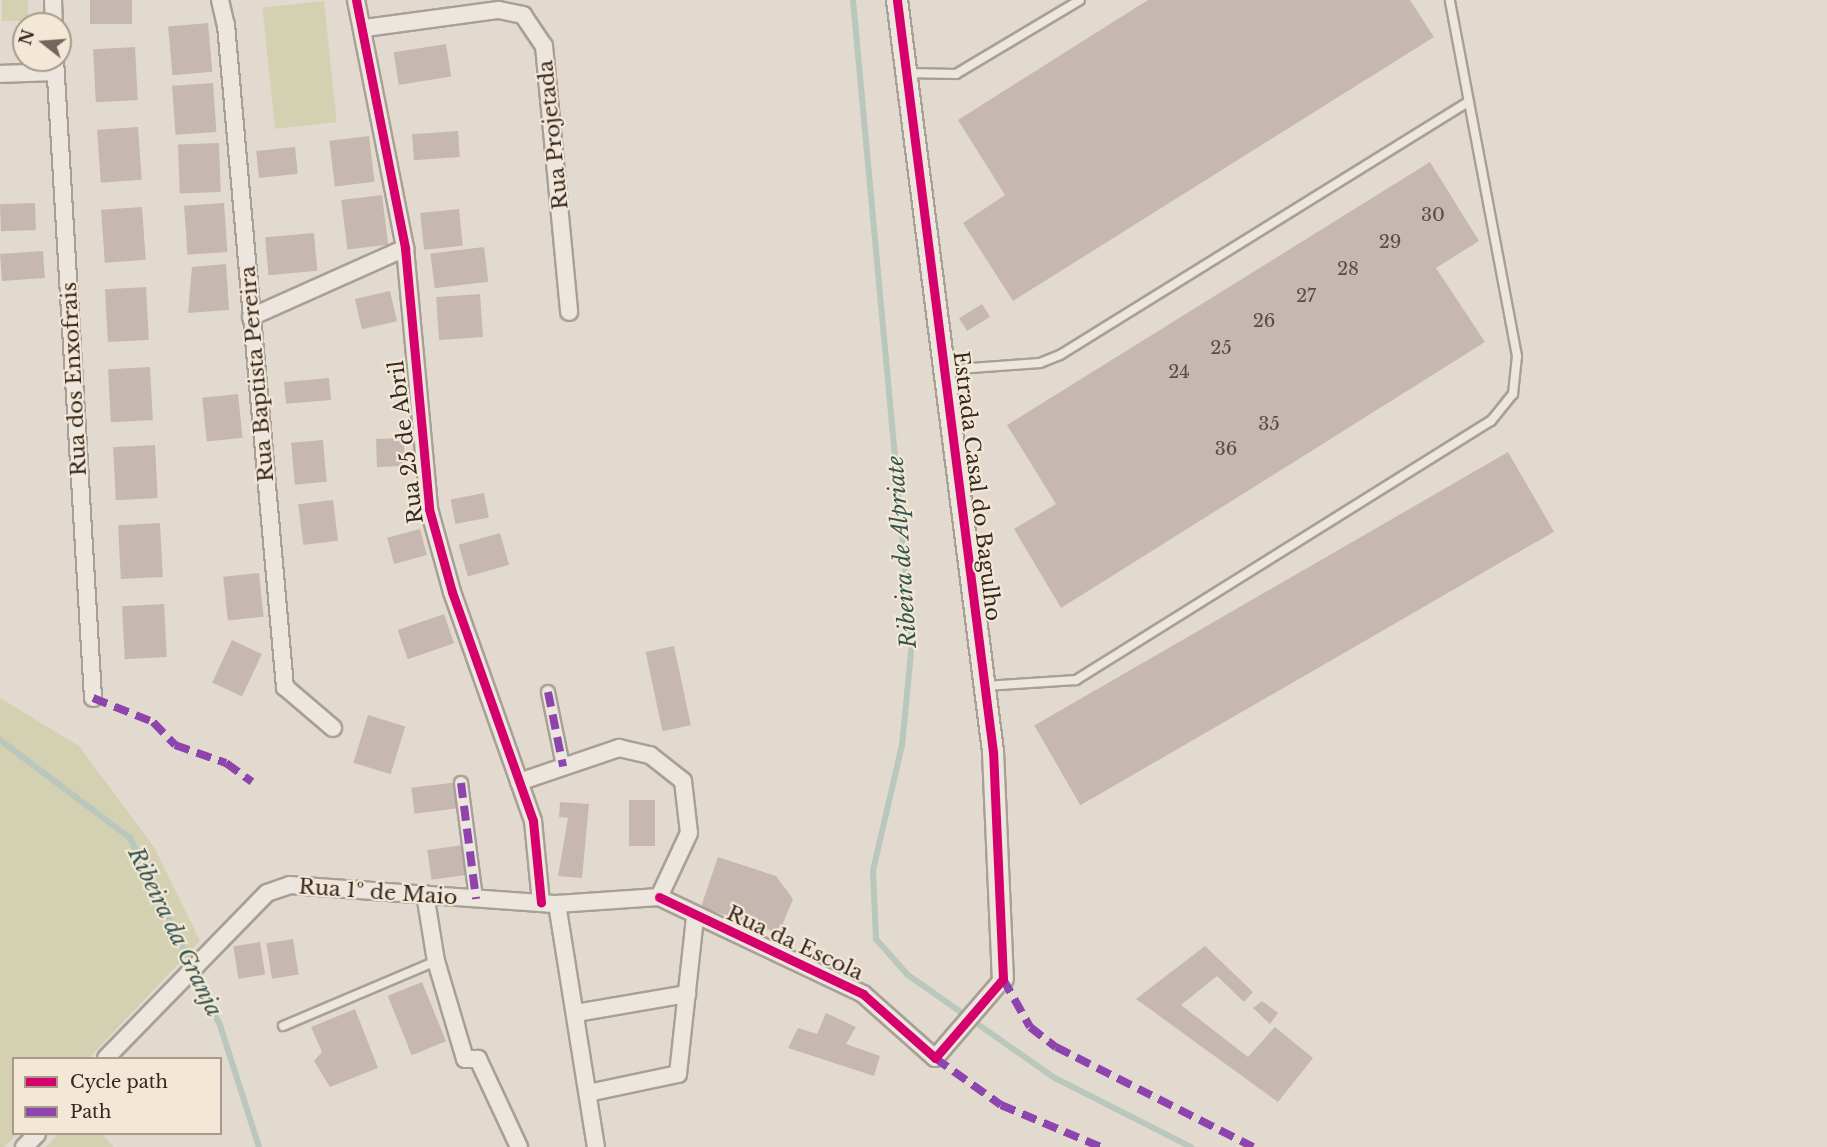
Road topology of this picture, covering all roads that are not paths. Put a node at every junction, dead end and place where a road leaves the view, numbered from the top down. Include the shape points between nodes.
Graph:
1 (220, 0) edge
2 (356, 0) edge
3 (897, 0) edge
4 (1080, 0) edge
5 (1450, 0) edge
6 (365, 28) junction
7 (56, 72) edge
8 (906, 73) junction
9 (1469, 101) junction
10 (405, 248) junction
11 (569, 312) dead end
12 (251, 317) junction
13 (944, 370) junction
14 (985, 686) junction
15 (548, 692) dead end
16 (93, 698) dead end
17 (333, 728) dead end
18 (563, 766) junction
19 (519, 782) junction
20 (462, 783) dead end
21 (425, 894) junction
22 (658, 897) junction
23 (476, 899) junction
24 (549, 904) junction
25 (695, 917) junction
26 (436, 961) junction
27 (1003, 979) joint
28 (687, 994) junction
29 (576, 1012) junction
30 (283, 1026) dead end
31 (108, 1057) edge
32 (588, 1094) junction
33 (36, 1135) edge
34 (24, 1147) edge
35 (519, 1147) edge
36 (596, 1147) edge

1 - 12 street, Rua Baptista Pereira via 226,25
2 - 6 street, Rua 25 de Abril
3 - 8 street, Estrada Casal do Bagulho
4 - 8 lane via 956,74
5 - 9 lane
6 - 10 street, Rua 25 de Abril
6 - 11 street, Rua Projetada via 499,10 524,15 544,46
7 - 16 street, Rua dos Enxofrais
8 - 13 street, Estrada Casal do Bagulho
9 - 13 lane via 1060,355 1040,363
9 - 14 lane via 1517,356 1513,394 1491,422 1076,680
10 - 12 street
10 - 19 street, Rua 25 de Abril via 429,509 452,592
12 - 17 street, Rua Baptista Pereira via 285,687
13 - 14 street, Estrada Casal do Bagulho
14 - 27 street, Estrada Casal do Bagulho via 997,802
15 - 18 street
18 - 19 street
18 - 22 street via 619,748 650,755 683,781 689,833
19 - 24 street, Rua 25 de Abril via 533,821
20 - 23 street
21 - 23 street, Rua 1º de Maio
21 - 26 street
21 - 31 street, Rua 1º de Maio via 290,885 267,893
22 - 24 street
22 - 25 street, Rua da Escola
23 - 24 street, Rua 1º de Maio
24 - 29 street, Rua 25 de Abril
25 - 27 street, Rua da Escola via 863,994 935,1058
25 - 28 street
26 - 30 lane
26 - 35 street via 465,1059 478,1059
28 - 29 street
28 - 32 street via 678,1074
29 - 32 street, Rua 25 de Abril
32 - 36 street, Rua 25 de Abril
33 - 34 street

